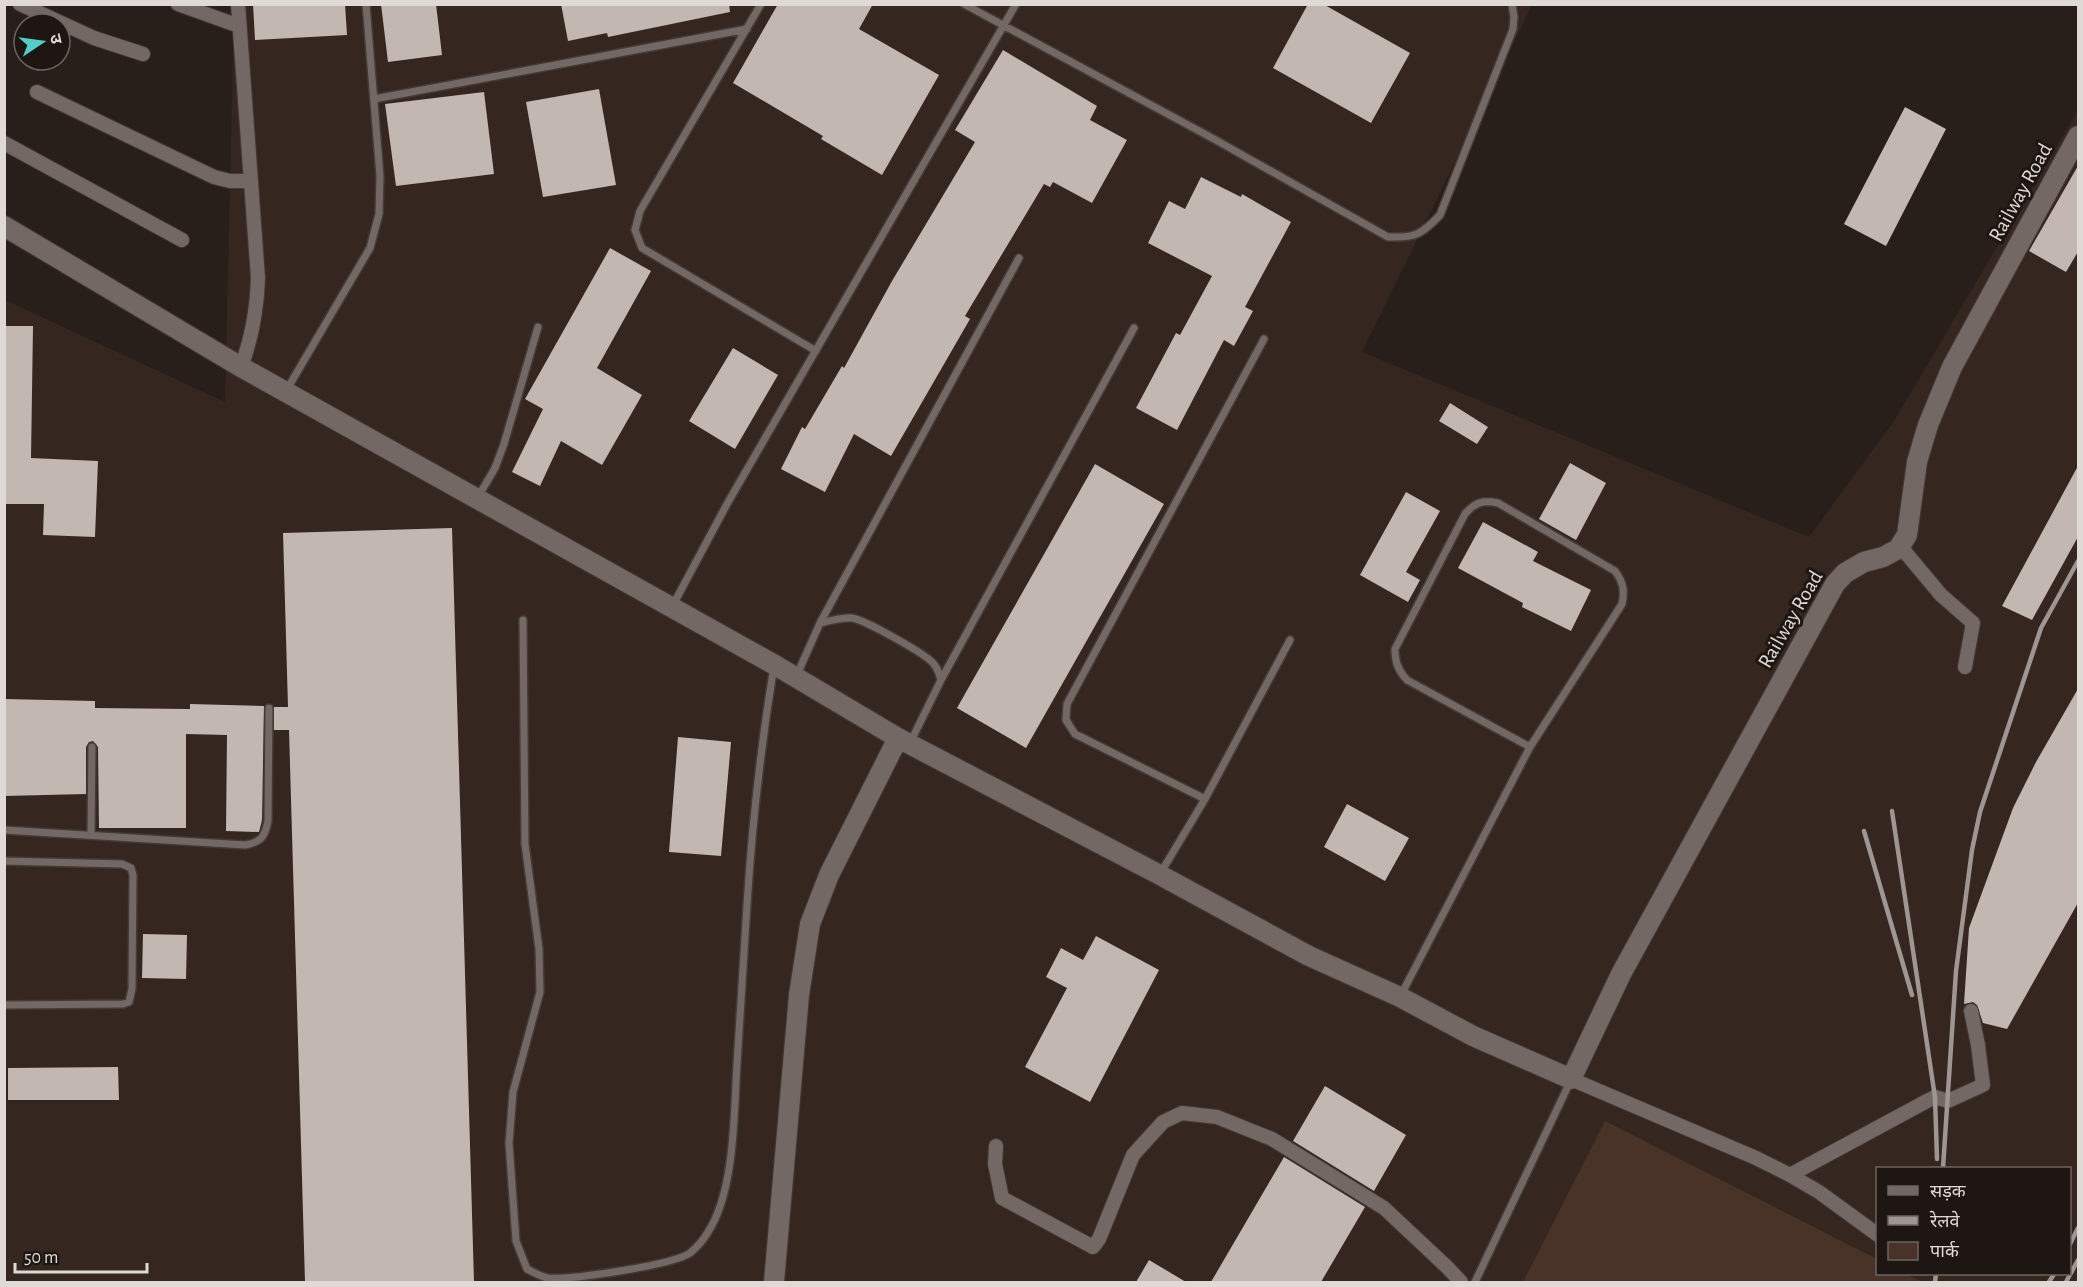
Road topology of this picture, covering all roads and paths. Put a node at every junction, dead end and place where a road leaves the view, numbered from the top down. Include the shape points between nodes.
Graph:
1 (20, 4) edge
2 (178, 4) edge
3 (238, 4) edge
4 (366, 4) edge
5 (761, 4) edge
6 (964, 4) edge
7 (1016, 4) edge
8 (1512, 4) edge
9 (240, 26) junction
10 (1004, 27) junction
11 (747, 29) junction
12 (143, 54) dead end
13 (37, 92) dead end
14 (374, 99) junction
15 (2079, 136) edge
16 (4, 143) edge
17 (251, 181) junction
18 (4, 226) edge
19 (182, 240) dead end
20 (1019, 258) dead end
21 (538, 327) dead end
22 (1134, 328) dead end
23 (1264, 339) dead end
24 (816, 351) junction
25 (241, 367) junction
26 (285, 392) junction
27 (477, 499) junction
28 (1900, 546) junction
29 (672, 607) junction
30 (523, 621) dead end
31 (820, 623) junction
32 (1290, 640) dead end
33 (775, 665) junction
34 (1965, 666) dead end
35 (795, 678) junction
36 (941, 680) junction
37 (269, 708) dead end
38 (904, 740) junction
39 (92, 747) dead end
40 (1530, 747) junction
41 (1205, 799) junction
42 (4, 830) edge
43 (91, 835) junction
44 (4, 861) edge
45 (1160, 874) junction
46 (1400, 997) junction
47 (4, 1005) edge
48 (1971, 1011) dead end
49 (1571, 1079) junction
50 (996, 1146) dead end
51 (1790, 1175) junction
52 (1876, 1234) edge
53 (774, 1282) edge
54 (1461, 1282) edge
55 (1475, 1282) edge

1 - 12 street via 94,38
2 - 9 street
3 - 9 street
4 - 14 lane
5 - 11 lane
6 - 10 lane
7 - 10 lane
8 - 10 lane via 1513,29 1440,215 1424,232 1409,237 1388,237
9 - 17 street
10 - 24 lane
11 - 14 lane
11 - 24 lane via 639,210 635,230 642,248
13 - 17 street via 214,177
14 - 26 lane via 380,177 379,214 370,248
15 - 28 street, Railway Road via 1952,367 1928,425 1907,535
16 - 19 street
17 - 25 street via 257,304
18 - 25 street
20 - 31 lane
21 - 27 lane via 504,444
22 - 36 lane
23 - 41 lane via 1067,704 1066,720 1075,734
24 - 29 lane
25 - 26 street
26 - 27 street
27 - 29 street
28 - 34 street via 1941,595 1973,623
28 - 49 street, Railway Road via 1845,573 1835,584 1621,974
29 - 33 street
30 - 33 lane via 525,844 539,949 540,992 513,1092 509,1143 516,1241 527,1269 546,1278 629,1269 689,1253 708,1233 717,1214 732,1134 747,902 764,729
31 - 35 lane
31 - 36 lane via 841,618 864,622 932,662
32 - 41 lane
33 - 35 street
35 - 38 street
36 - 38 lane
37 - 43 lane via 268,821 266,834 258,842 245,845
38 - 45 street
38 - 53 street via 829,874 810,924 799,995
39 - 43 lane
40 - 40 lane via 1622,604 1624,594 1615,571 1498,503 1485,501 1473,505 1465,514 1395,649 1395,659 1407,680
40 - 46 lane
41 - 45 lane
42 - 43 lane
44 - 47 lane via 122,864 131,868 134,876 129,1002
45 - 46 street via 1309,956
46 - 49 street via 1473,1036
48 - 51 street via 1983,1085 1948,1101 1935,1097
49 - 51 street
49 - 55 lane
50 - 54 street via 995,1164 1002,1198 1093,1247 1133,1155 1163,1122 1182,1113 1217,1117 1272,1139 1384,1208
51 - 52 street

